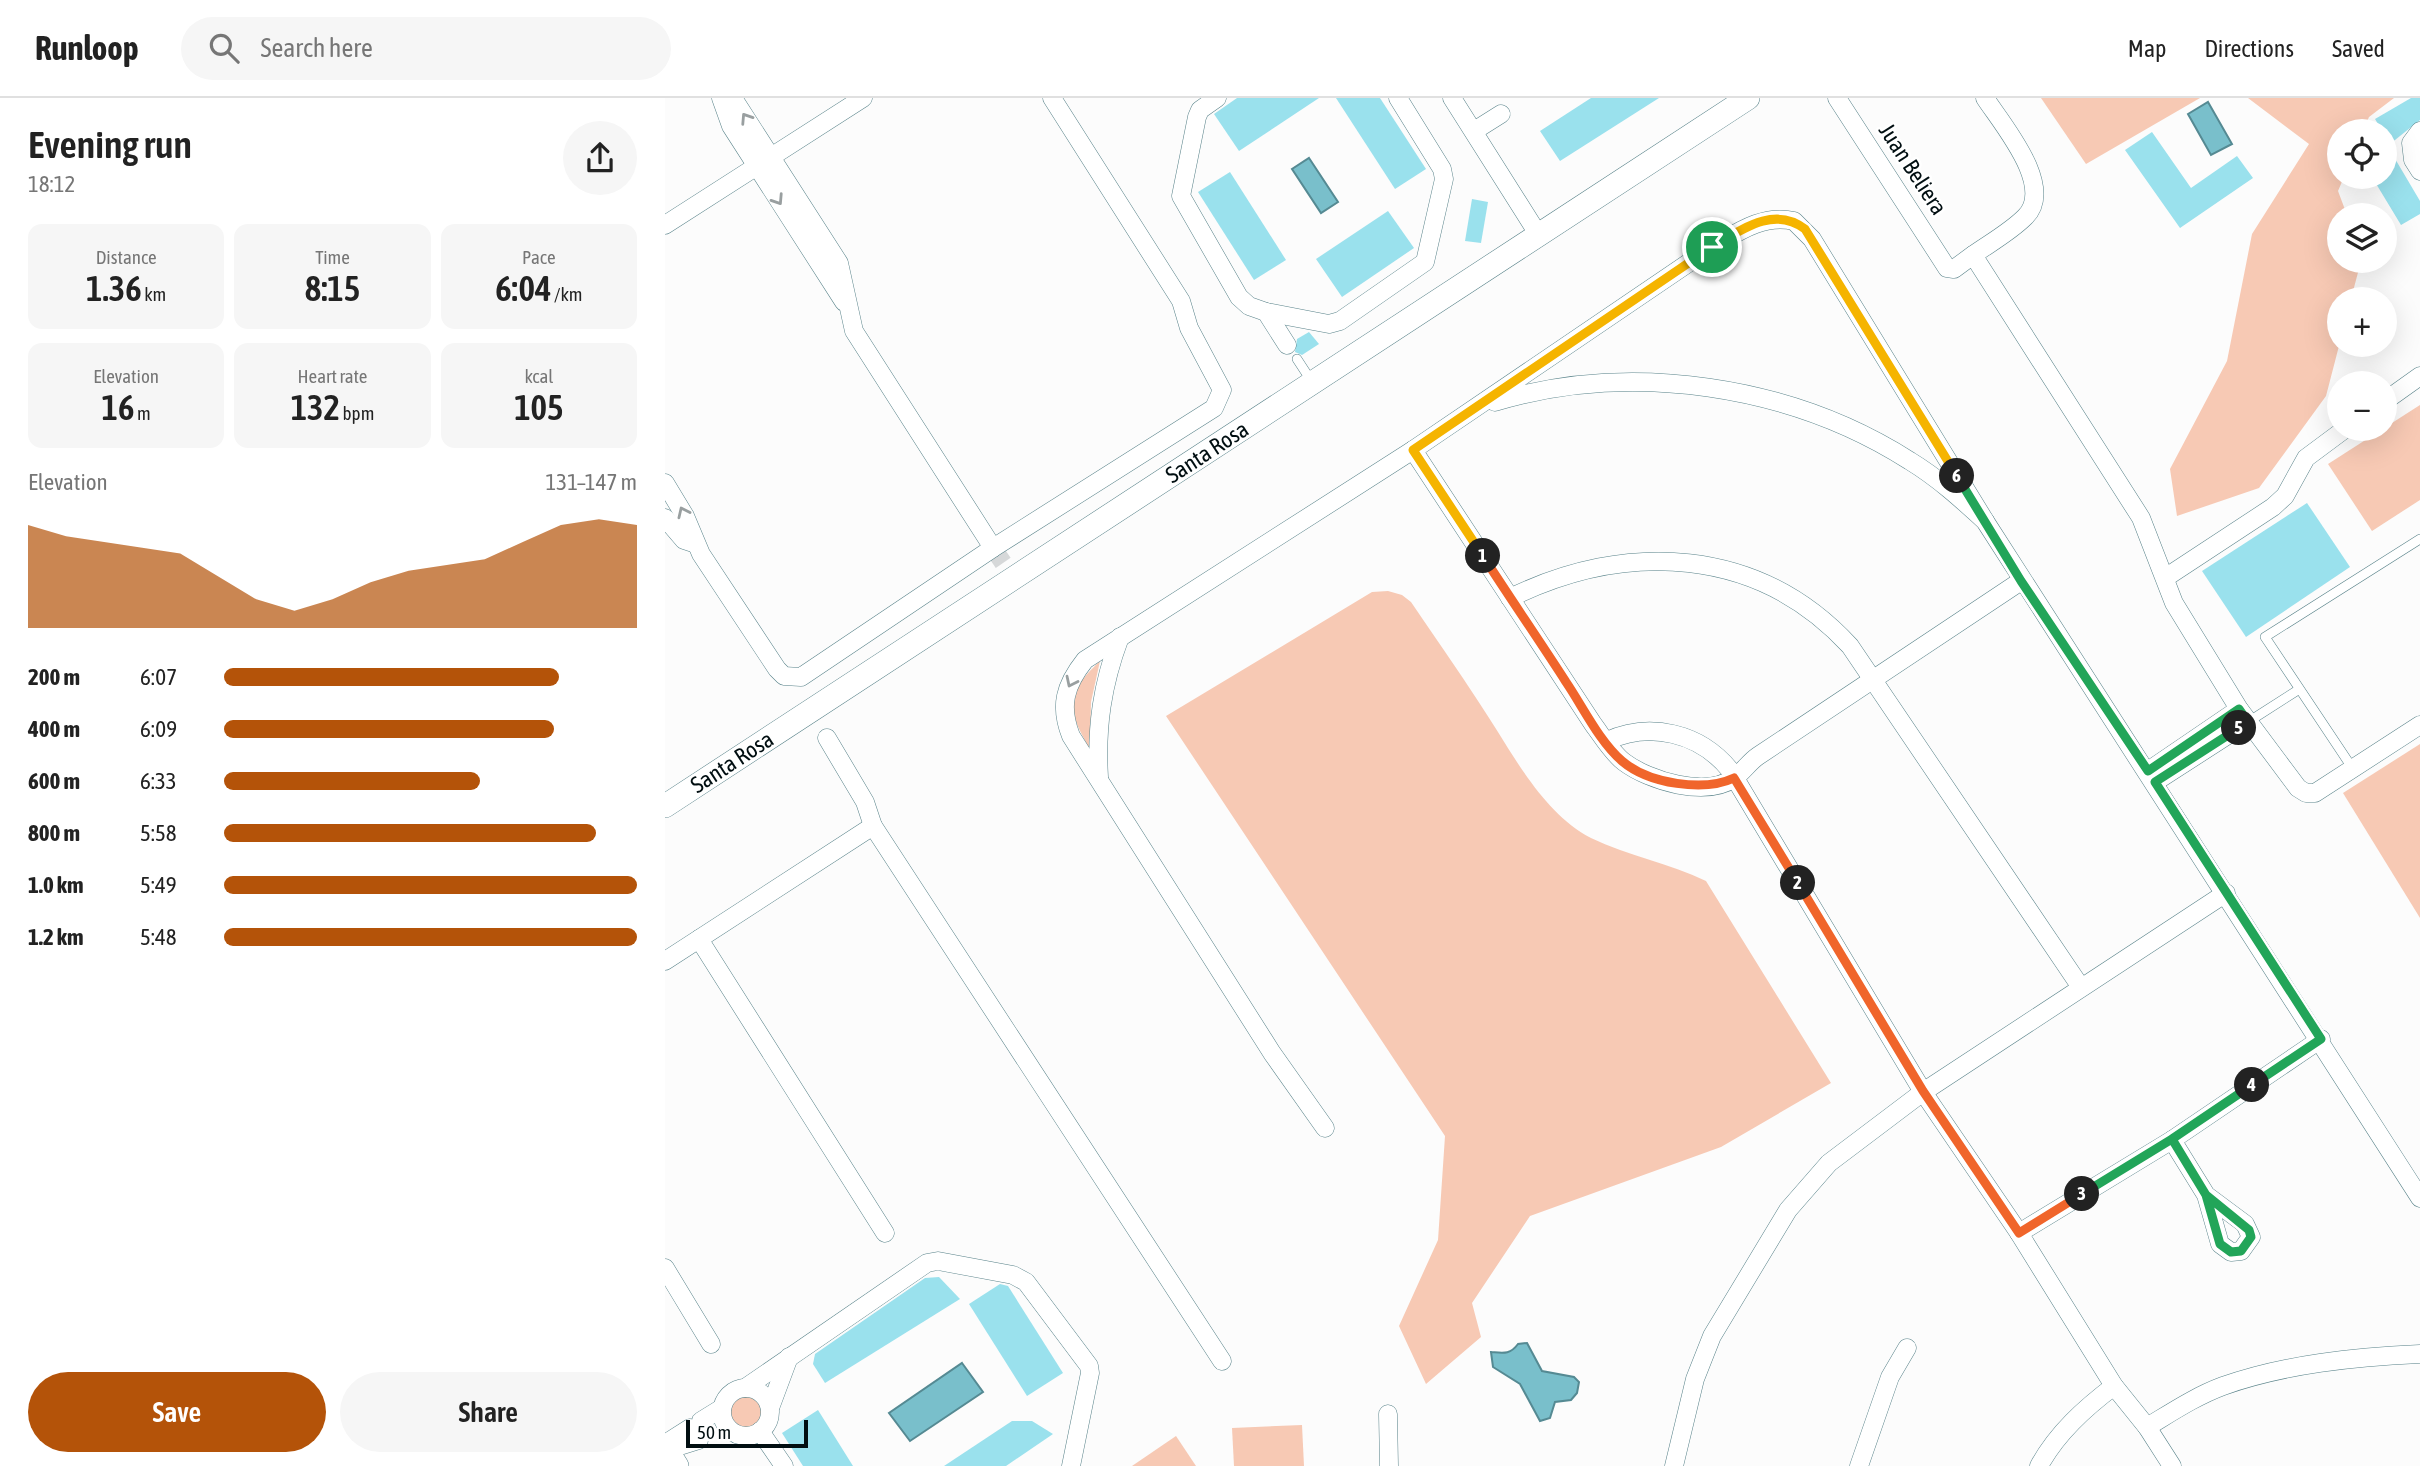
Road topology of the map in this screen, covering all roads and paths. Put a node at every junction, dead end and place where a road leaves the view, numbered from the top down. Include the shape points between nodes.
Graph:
1 (721, 98) edge
2 (733, 98) edge
3 (863, 98) edge
4 (1052, 98) edge
5 (1217, 98) edge
6 (1398, 98) edge
7 (1452, 98) edge
8 (1748, 98) edge
9 (1837, 98) edge
10 (1985, 98) edge
11 (1501, 114) dead end
12 (1473, 131) junction
13 (2420, 131) edge
14 (764, 161) junction
15 (2420, 171) edge
16 (665, 225) edge
17 (1538, 234) junction
18 (1973, 255) junction
19 (1266, 312) junction
20 (1292, 352) joint
21 (2420, 376) edge
22 (1313, 383) junction
23 (2397, 392) edge
24 (1478, 407) junction
25 (2329, 441) edge
26 (1413, 450) junction
27 (665, 483) edge
28 (665, 518) edge
29 (1985, 521) junction
30 (2420, 539) edge
31 (696, 544) junction
32 (993, 548) junction
33 (2165, 578) junction
34 (2021, 581) junction
35 (1510, 597) junction
36 (1120, 637) junction
37 (1873, 678) junction
38 (2298, 690) junction
39 (2243, 715) junction
40 (2420, 726) edge
41 (827, 738) dead end
42 (1607, 741) junction
43 (2353, 768) junction
44 (2151, 777) junction
45 (1734, 778) junction
46 (1099, 781) junction
47 (665, 806) edge
48 (873, 826) junction
49 (2226, 893) junction
50 (699, 939) junction
51 (665, 961) edge
52 (2080, 986) junction
53 (2321, 1039) junction
54 (1923, 1091) junction
55 (1325, 1128) dead end
56 (2172, 1139) junction
57 (2206, 1195) dead end
58 (2420, 1198) edge
59 (885, 1233) dead end
60 (2019, 1233) junction
61 (665, 1268) edge
62 (711, 1344) dead end
63 (1907, 1348) dead end
64 (2420, 1354) edge
65 (789, 1357) junction
66 (1222, 1361) dead end
67 (2114, 1386) junction
68 (745, 1388) junction
69 (770, 1408) junction
70 (1388, 1414) dead end
71 (708, 1426) junction
72 (2147, 1427) junction
73 (760, 1431) junction
74 (668, 1451) edge
75 (783, 1466) edge
76 (1071, 1466) edge
77 (1389, 1466) edge
78 (1674, 1466) edge
79 (1859, 1466) edge
80 (2039, 1466) edge
81 (2172, 1466) edge

1 - 14 street via 731,127
14 -> 2 street
3 - 14 street
4 - 32 street via 1181,301 1189,328 1222,390 1214,408
5 - 19 street via 1197,117 1181,196 1239,297
6 - 19 street via 1444,178 1425,262 1340,321 1329,324
7 - 12 street
8 - 17 street, Santa Rosa
9 - 18 street, Juan Beliera via 1947,268
10 - 18 street via 2031,169 2034,193 2027,216
11 - 12 street
12 - 17 street
13 - 15 street via 2411,143
14 - 16 street
14 - 32 street via 846,305 854,331
17 - 22 street, Santa Rosa
18 - 33 street via 2141,518
19 - 20 street
20 - 22 lane
21 - 23 street
22 - 47 street, Santa Rosa via 1010,575
24 - 26 street
24 - 29 street via 1547,389 1608,383 1695,386 1747,396 1841,424 1881,443 1952,491
24 - 29 street via 1712,247 1769,219 1794,220 1812,239
25 - 33 street via 2307,458 2285,496 2273,507
26 - 35 street
26 - 36 street
31 -> 27 street
28 - 31 street via 684,540
29 - 34 street
30 - 38 lane via 2265,636
31 - 32 street via 777,669 792,678 801,677
33 - 39 street via 2174,603
34 - 37 street
34 - 44 street
35 - 37 street via 1584,568 1667,559 1703,564 1801,603 1831,625
35 - 42 street
36 - 46 street via 1098,719
36 -> 46 street via 1085,660 1071,677 1064,696 1063,714 1071,736
37 - 45 street via 1750,761
37 - 52 street
38 - 39 lane
38 - 43 lane
39 - 43 street via 2306,793 2315,793
39 - 44 street
40 - 43 street
41 - 48 street via 865,802
42 - 45 street via 1622,761 1663,779 1703,786
42 - 45 street via 1642,730 1670,733 1695,741 1720,758
44 - 49 street
45 - 54 street
46 - 55 street
48 - 50 street
48 - 66 street
49 - 52 street
49 - 53 street
50 - 51 street
50 - 59 street
52 - 54 street
53 - 56 street
53 - 58 street
54 - 60 street
54 - 78 street via 1829,1163 1788,1210 1705,1351
56 - 57 street
56 - 60 street
60 - 67 street
61 - 62 street
63 - 79 street via 1891,1377
64 - 72 street via 2325,1363 2256,1377 2195,1398
65 - 68 street
65 - 69 street
65 - 76 street via 927,1263 938,1261 1020,1277 1089,1366
67 - 72 street
67 - 80 street via 2055,1441
68 - 69 street via 764,1396
68 - 71 street via 730,1394
69 - 73 street
70 - 77 street
71 - 73 street via 737,1434
71 - 74 street
72 - 81 street
73 - 75 street

